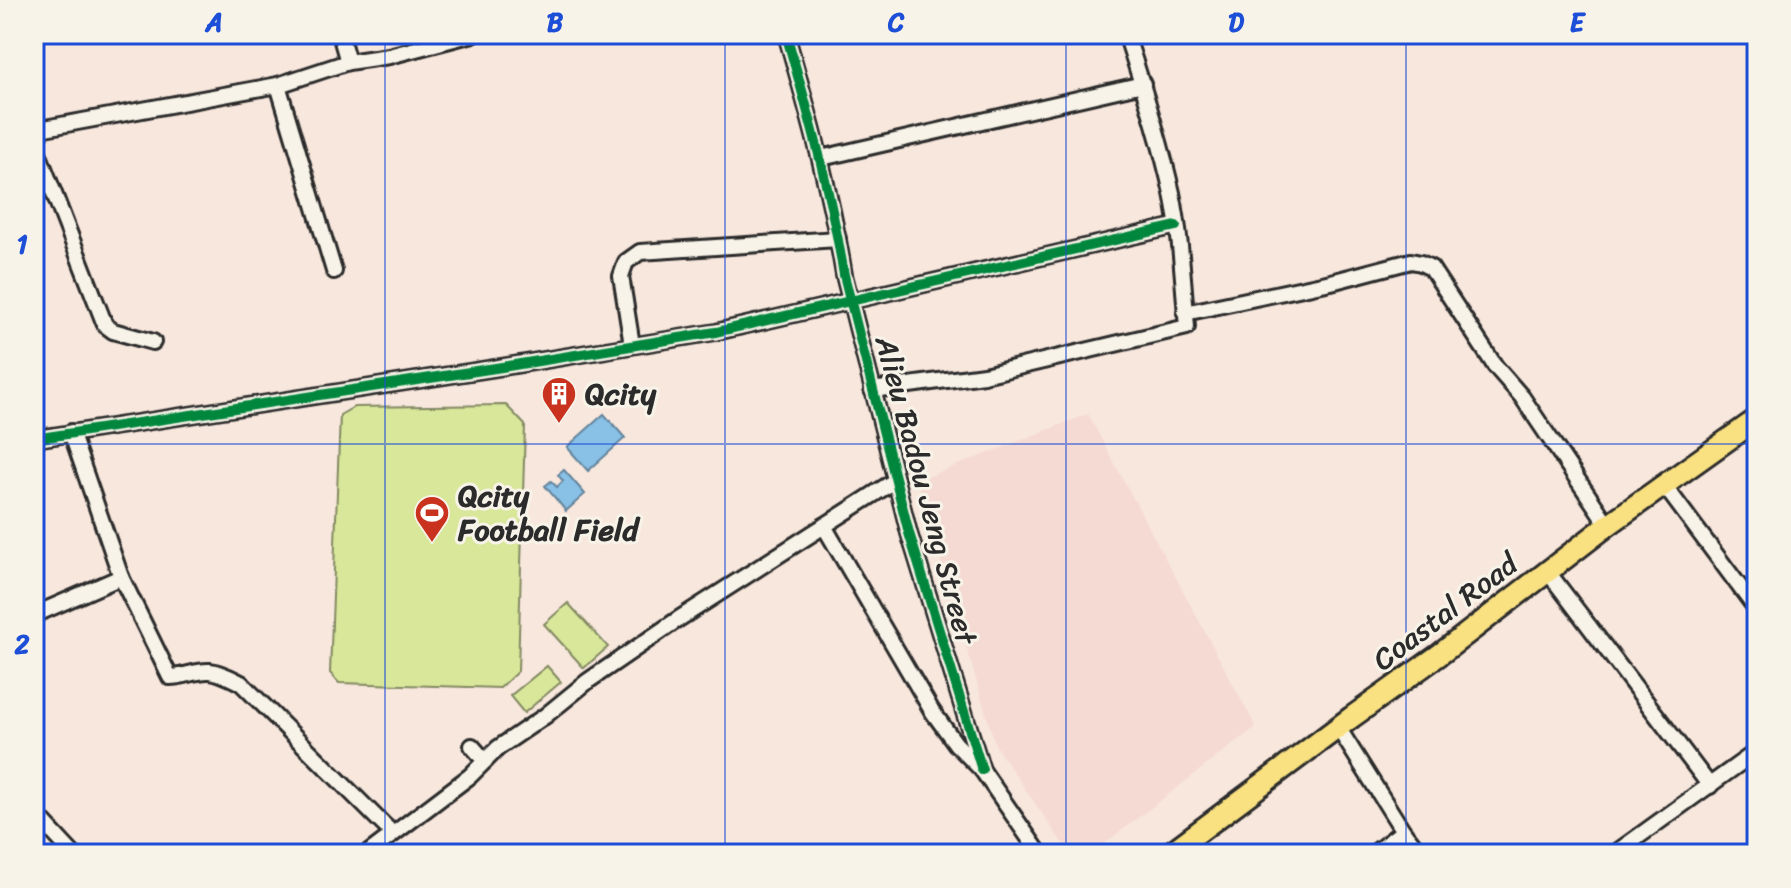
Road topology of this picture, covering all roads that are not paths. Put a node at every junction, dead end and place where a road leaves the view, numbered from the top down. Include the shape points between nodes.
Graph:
1 (340, 34) edge
2 (473, 34) edge
3 (786, 34) edge
4 (1126, 34) edge
5 (455, 36) edge
6 (348, 62) junction
7 (1143, 84) junction
8 (278, 85) junction
9 (34, 130) edge
10 (34, 142) edge
11 (821, 158) junction
12 (1176, 226) junction
13 (838, 239) junction
14 (334, 271) dead end
15 (850, 302) junction
16 (1185, 313) junction
17 (153, 342) dead end
18 (632, 345) junction
19 (872, 390) junction
20 (1757, 419) edge
21 (71, 432) junction
22 (34, 439) edge
23 (896, 480) junction
24 (1664, 485) junction
25 (1608, 525) junction
26 (824, 526) junction
27 (1548, 572) junction
28 (121, 577) junction
29 (1757, 610) edge
30 (34, 615) edge
31 (1339, 729) junction
32 (472, 746) dead end
33 (1757, 751) edge
34 (485, 761) junction
35 (982, 770) junction
36 (1710, 786) junction
37 (34, 812) edge
38 (1403, 831) junction
39 (393, 834) junction
40 (73, 854) edge
41 (367, 854) edge
42 (1040, 854) edge
43 (1169, 854) edge
44 (1373, 854) edge
45 (1421, 854) edge
46 (1614, 854) edge

1 - 6 street
2 - 5 street
3 - 11 street, Alieu Badou Jeng Street
4 - 7 street
5 - 6 street
6 - 8 street
7 - 11 street
7 - 12 street
8 - 9 street
8 - 14 street
10 - 17 street via 105,325
11 - 13 street, Alieu Badou Jeng Street
12 - 15 street
12 - 16 street
13 - 15 street, Alieu Badou Jeng Street
13 - 18 street via 640,252 626,262 621,276
15 - 18 street
15 - 19 street, Alieu Badou Jeng Street
16 - 19 street via 1187,327 984,375
16 - 25 street via 1411,261 1431,268
18 - 21 street
19 - 23 street, Alieu Badou Jeng Street
20 - 24 main road, Coastal Road
21 - 22 street
21 - 28 street
23 - 26 street, Alieu Badou Jeng Street
23 - 35 street, Alieu Badou Jeng Street
24 - 25 main road, Coastal Road
24 - 29 street
25 - 27 main road, Coastal Road
26 - 34 street, Alieu Badou Jeng Street via 588,681
26 - 35 street via 932,711
27 - 31 main road, Coastal Road
27 - 36 street
28 - 30 street
28 - 39 street via 170,677 208,671 241,683
31 - 38 street
31 - 43 main road, Coastal Road
32 - 34 street
33 - 36 street
34 - 39 street, Alieu Badou Jeng Street
35 - 42 street
36 - 46 street
37 - 40 street
38 - 44 street
38 - 45 street
39 - 41 street, Alieu Badou Jeng Street

